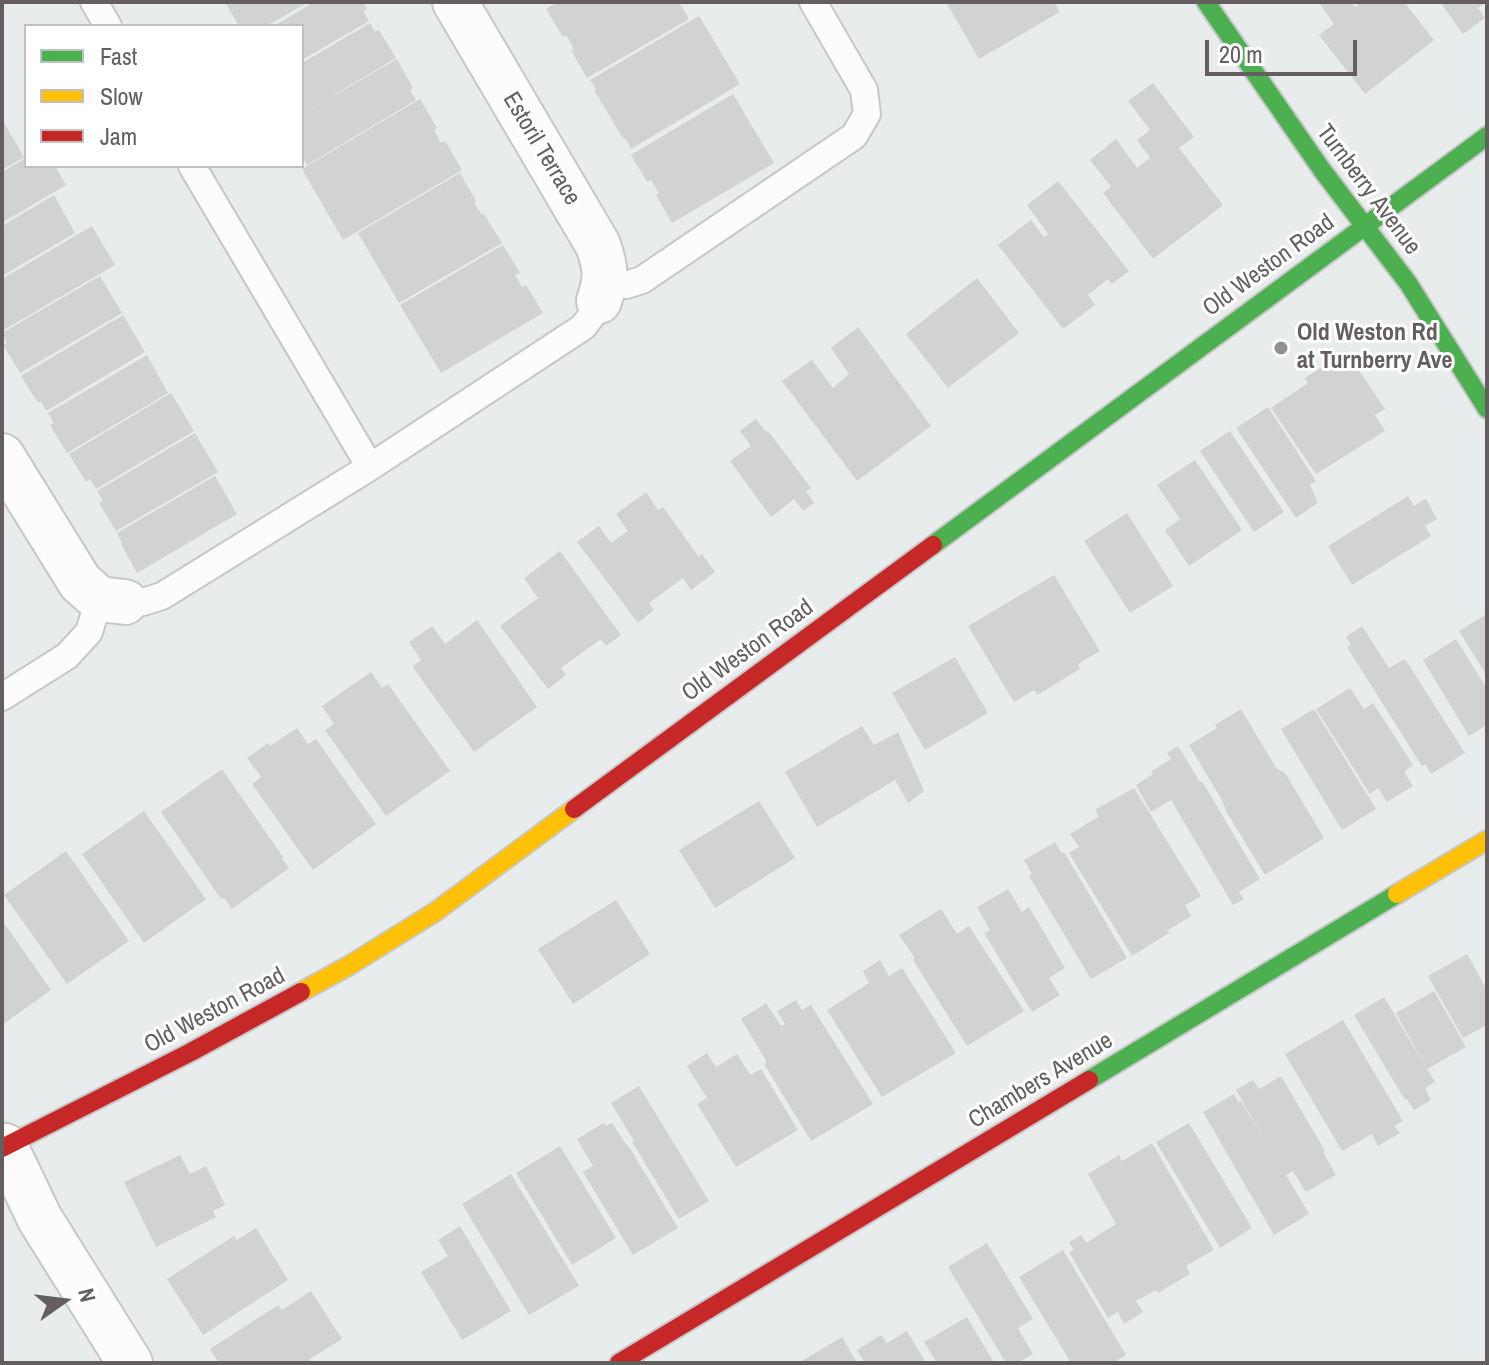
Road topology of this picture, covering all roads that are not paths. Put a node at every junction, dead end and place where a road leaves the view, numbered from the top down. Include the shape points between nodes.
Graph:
1 (94, 2) edge
2 (455, 2) edge
3 (813, 2) edge
4 (1206, 2) edge
5 (107, 24) edge
6 (1487, 136) edge
7 (193, 168) edge
8 (1365, 226) junction
9 (602, 292) junction
10 (1487, 409) edge
11 (2, 456) edge
12 (370, 467) junction
13 (112, 600) junction
14 (2, 697) edge
15 (1487, 840) edge
16 (3, 1147) edge
17 (130, 1363) edge
18 (619, 1363) edge

1 - 5 lane
2 - 9 street, Estoril Terrace via 598,245 605,264
3 - 9 lane via 864,90 867,114 854,136 642,280
4 - 8 main road, Turnberry Avenue
6 - 8 main road, Old Weston Road
7 - 12 lane
8 - 10 main road, Turnberry Avenue via 1408,283
8 - 16 main road, Old Weston Road via 435,912 324,980
9 - 12 lane via 583,327
11 - 13 street via 80,582
12 - 13 lane via 162,596 143,602
13 - 14 lane via 67,656
15 - 18 main road, Chambers Avenue
16 - 17 street via 40,1219

